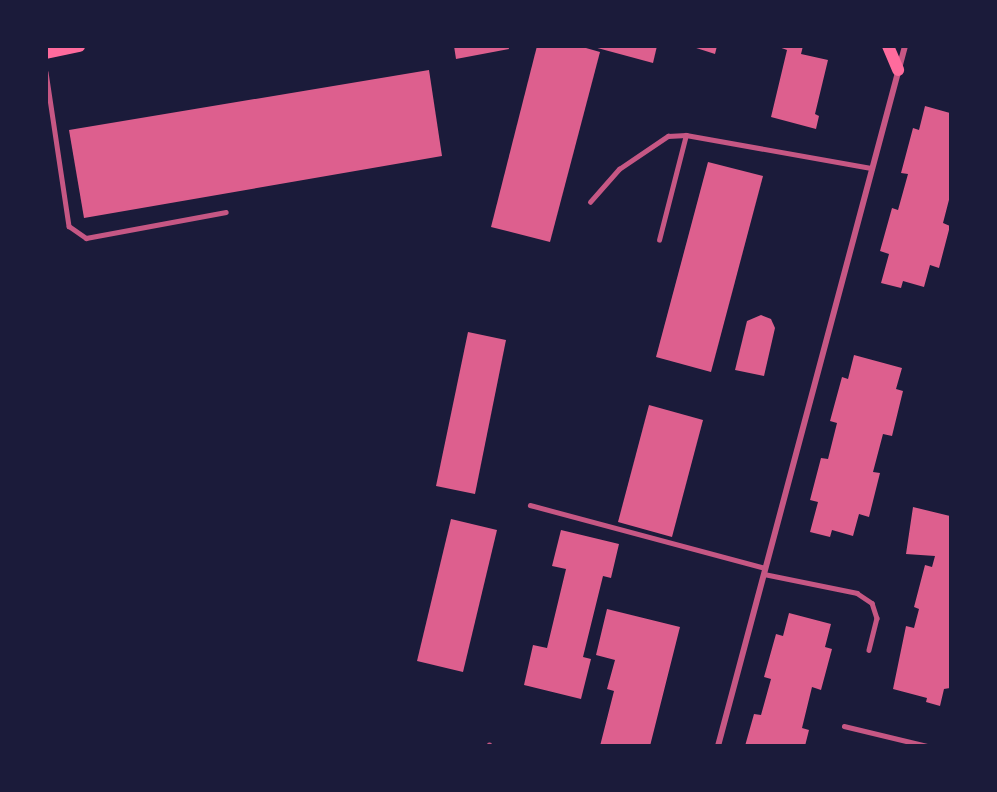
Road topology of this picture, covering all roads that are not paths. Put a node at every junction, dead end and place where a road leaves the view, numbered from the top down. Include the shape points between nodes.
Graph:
1 (79, 46) edge
2 (888, 46) edge
3 (905, 46) edge
4 (46, 52) edge
5 (898, 70) junction
6 (46, 72) edge
7 (686, 135) junction
8 (872, 168) junction
9 (590, 202) dead end
10 (226, 212) dead end
11 (659, 240) dead end
12 (530, 505) dead end
13 (764, 571) junction
14 (869, 650) dead end
15 (844, 726) dead end
16 (718, 746) edge
17 (927, 746) edge

1 - 4 main road
2 - 5 main road
3 - 5 street
5 - 8 street
6 - 10 lane via 69,226 86,238
7 - 8 lane
7 - 9 lane via 668,136 645,149 619,169
7 - 11 lane
8 - 13 street
12 - 13 lane
13 - 14 lane via 857,593 872,603 877,618
13 - 16 street
15 - 17 lane

